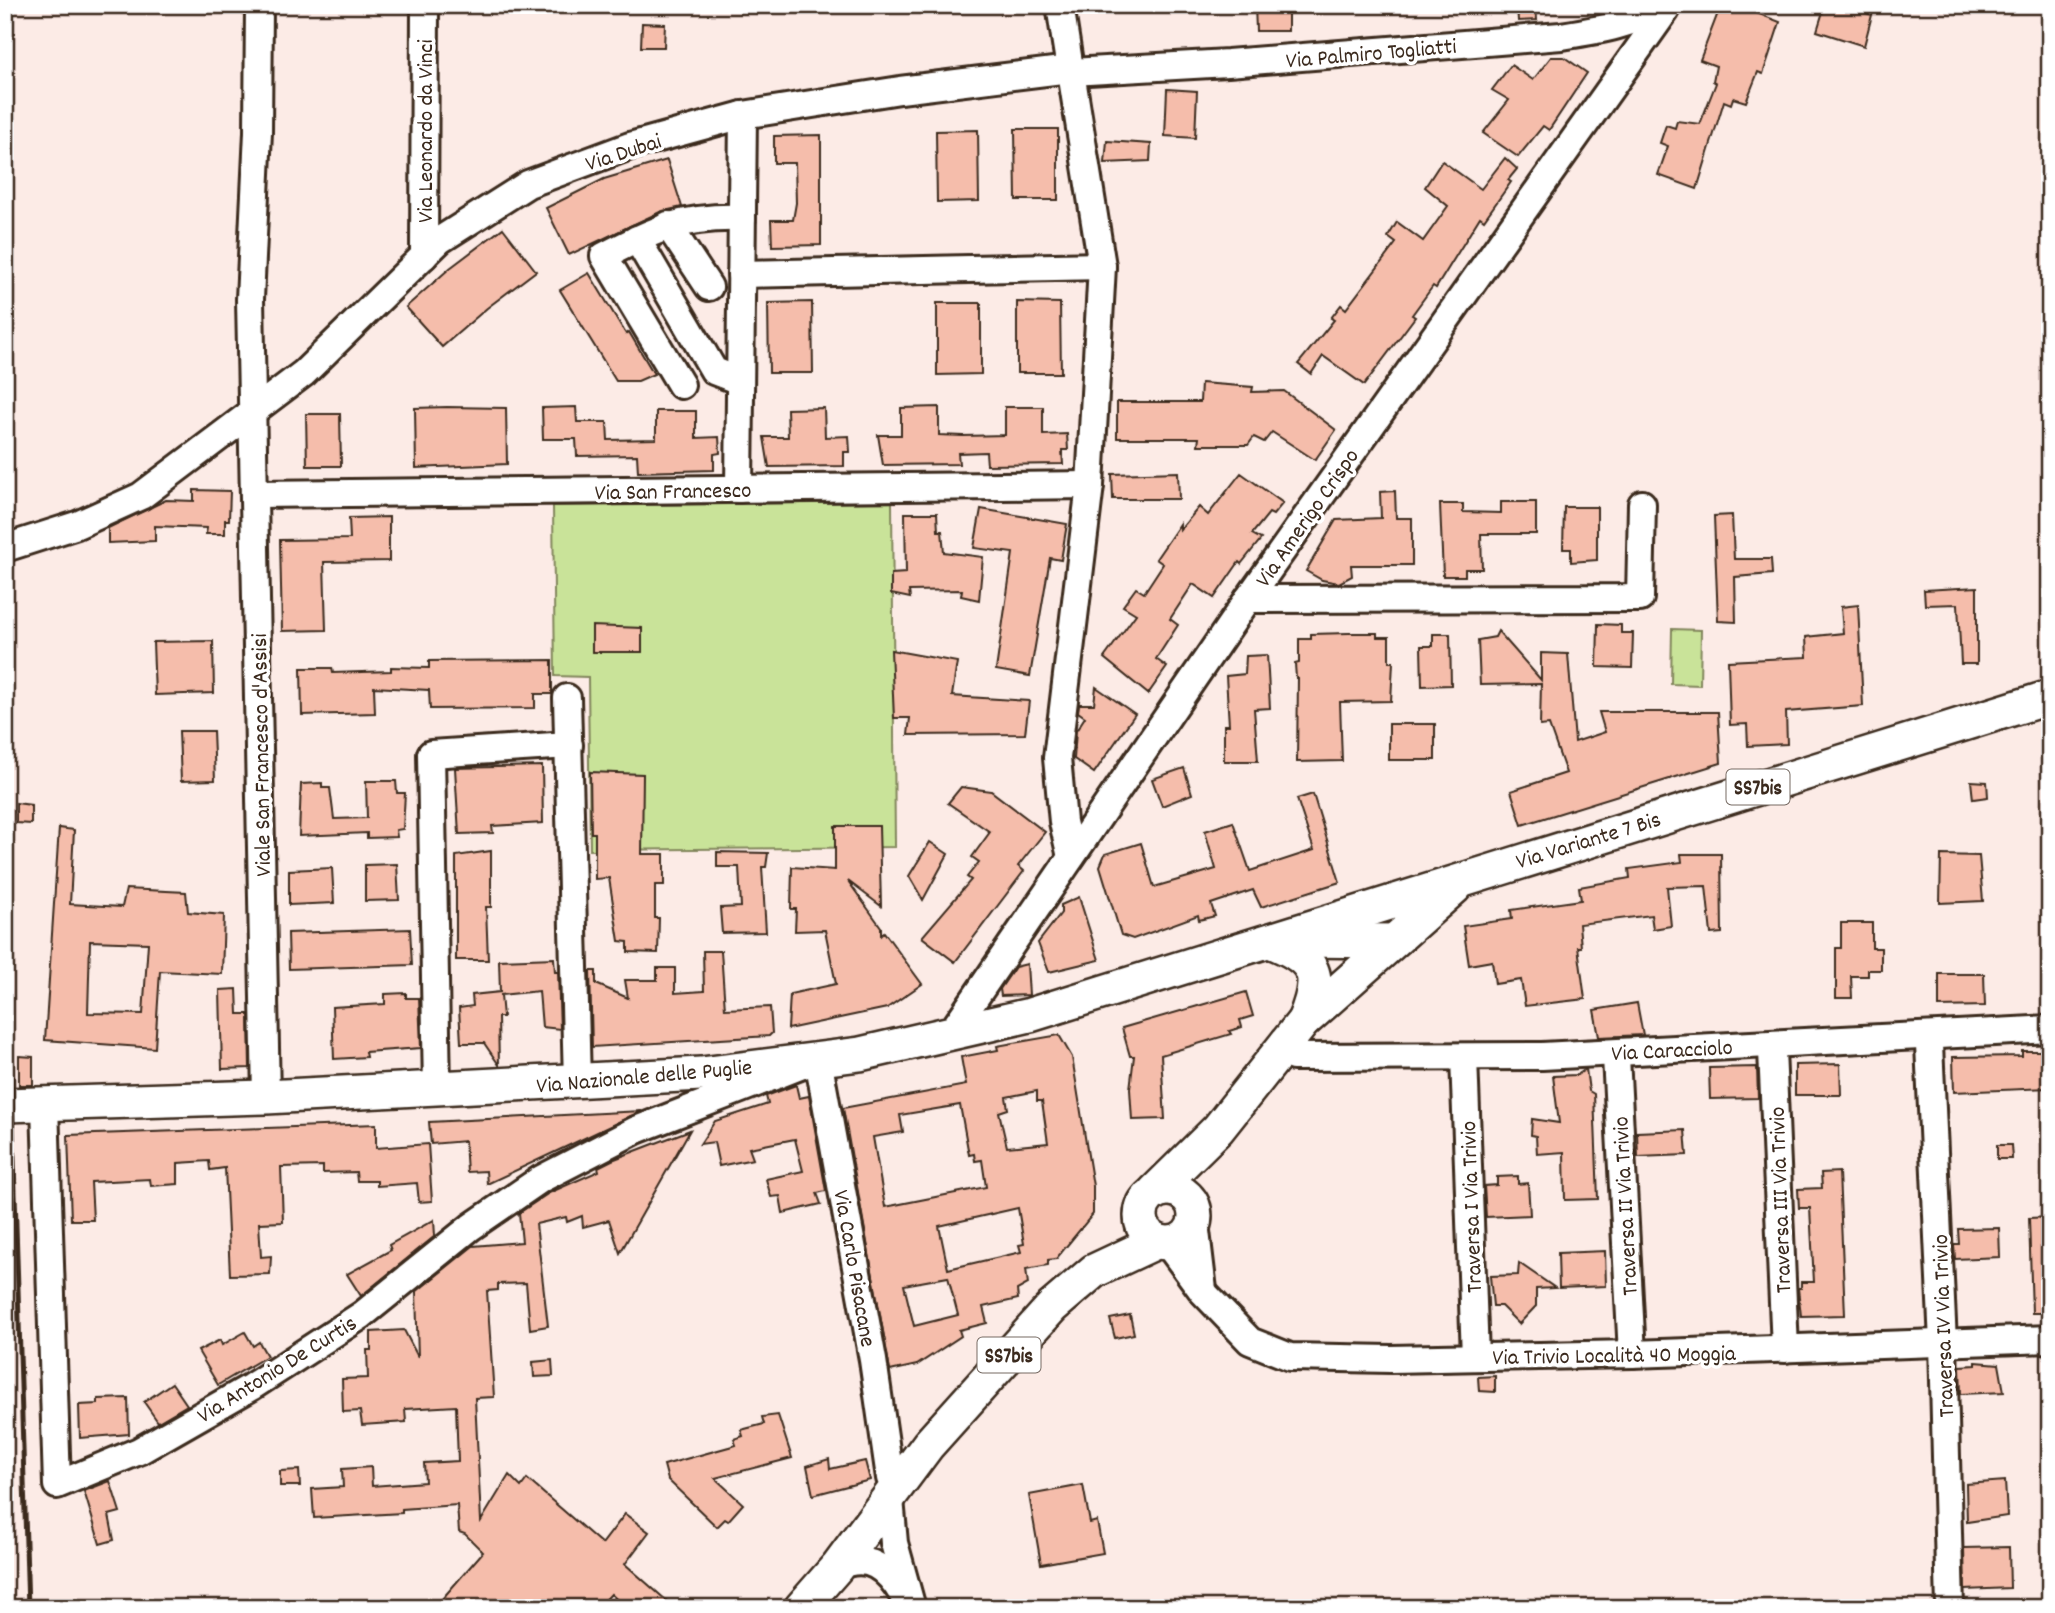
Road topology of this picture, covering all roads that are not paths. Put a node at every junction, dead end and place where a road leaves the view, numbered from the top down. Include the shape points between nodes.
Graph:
1 (259, 5) edge
2 (425, 5) edge
3 (1060, 5) edge
4 (1667, 5) edge
5 (1071, 71) junction
6 (743, 115) junction
7 (742, 218) junction
8 (668, 225) junction
9 (637, 239) junction
10 (424, 256) junction
11 (1102, 266) junction
12 (741, 274) junction
13 (709, 287) dead end
14 (740, 381) junction
15 (681, 385) dead end
16 (254, 413) junction
17 (1090, 485) junction
18 (738, 489) junction
19 (255, 495) junction
20 (1642, 504) dead end
21 (5, 548) edge
22 (1248, 599) junction
23 (2050, 697) edge
24 (567, 698) dead end
25 (569, 745) junction
26 (1071, 857) junction
27 (1466, 877) junction
28 (1365, 909) junction
29 (1267, 940) junction
30 (1392, 941) junction
31 (1303, 1022) junction
32 (2050, 1029) edge
33 (951, 1033) junction
34 (1929, 1045) dead end
35 (1772, 1050) dead end
36 (1293, 1057) dead end
37 (1464, 1057) junction
38 (1616, 1057) dead end
39 (818, 1059) junction
40 (577, 1082) junction
41 (437, 1089) junction
42 (266, 1097) junction
43 (5, 1105) edge
44 (45, 1105) junction
45 (1218, 1129) junction
46 (1149, 1197) junction
47 (1195, 1218) junction
48 (1163, 1242) junction
49 (1094, 1271) junction
50 (1203, 1292) junction
51 (2050, 1339) edge
52 (1943, 1343) junction
53 (1785, 1349) junction
54 (1632, 1354) junction
55 (1475, 1357) junction
56 (890, 1489) junction
57 (860, 1535) junction
58 (894, 1543) junction
59 (837, 1567) junction
60 (792, 1600) edge
61 (911, 1608) edge
62 (1950, 1608) edge

1 - 16 street, Viale San Francesco d'Assisi via 250,299
2 - 10 street, Via Leonardo da Vinci
3 - 5 street
4 - 5 street, Via Palmiro Togliatti via 1643,19 1561,37
4 - 22 street, Via Amerigo Crispo
5 - 6 street, Via Dubai via 900,90
5 - 11 street
6 - 7 street
6 - 10 street, Via Dubai via 630,146 528,184 440,240
7 - 8 street via 704,217
7 - 12 street
8 - 9 street
8 - 13 street
9 - 14 street via 714,371
9 - 15 street via 604,256
10 - 16 street, Via Dubai via 304,373
11 - 12 street
11 - 17 street
12 - 14 street
14 - 18 street
16 - 19 street, Viale San Francesco d'Assisi
16 - 21 street, Via Dubai via 141,496 77,525
17 - 18 street, Via San Francesco
17 - 26 street via 1057,758
18 - 19 street, Via San Francesco
19 - 42 street, Viale San Francesco d'Assisi
20 - 22 street via 1640,598
22 - 26 street, Via Amerigo Crispo
23 - 27 main road, Via Variante 7 Bis / SS7bis
24 - 25 street
25 - 40 street
25 - 41 street via 431,754
26 - 33 street, Via Amerigo Crispo
27 - 28 main road, Via Nazionale delle Puglie
27 - 30 main road, Via Variante 7 Bis / SS7bis
28 - 29 main road, Via Nazionale delle Puglie
28 - 30 main road via 1384,920
29 - 30 main road, Via Nazionale delle Puglie
29 - 31 main road via 1301,954 1312,967 1313,999
29 - 33 main road, Via Nazionale delle Puglie via 1030,1015
30 - 31 main road, Via Variante 7 Bis / SS7bis
31 - 45 main road, Via Variante 7 Bis / SS7bis
32 - 37 street, Via Caracciolo
33 - 39 main road, Via Nazionale delle Puglie
34 - 52 street, Traversa IV Via Trivio
35 - 53 street, Traversa III Via Trivio
36 - 37 street, Via Caracciolo
37 - 55 street, Traversa I Via Trivio
38 - 54 street, Traversa II Via Trivio
39 - 40 main road, Via Nazionale delle Puglie via 701,1074
39 - 44 street, Via Antonio De Curtis via 636,1130 541,1179 471,1227 362,1315 251,1387 139,1451 57,1485
39 - 56 street, Via Carlo Pisacane via 873,1360
40 - 41 main road, Via Nazionale delle Puglie
41 - 42 main road, Via Nazionale delle Puglie
42 - 44 main road, Via Nazionale delle Puglie
43 - 44 main road, Via Nazionale delle Puglie
45 - 46 main road, Via Variante 7 Bis / SS7bis
45 - 47 main road, Via Variante 7 Bis / SS7bis
46 - 47 main road via 1164,1188 1181,1192 1193,1205
46 - 48 main road via 1141,1222 1144,1230
46 - 49 main road, Via Variante 7 Bis / SS7bis
47 - 48 main road, SS7bis via 1185,1237
47 - 50 street
48 - 49 main road, Via Variante 7 Bis / SS7bis
48 - 50 street, Via Trivio Località 40 Moggia
49 - 56 main road, Via Variante 7 Bis / SS7bis via 1052,1307
50 - 55 street, Via Trivio Località 40 Moggia via 1250,1341 1290,1357
51 - 52 street, Via Trivio Località 40 Moggia
52 - 53 street, Via Trivio Località 40 Moggia
52 - 62 street, Traversa IV Via Trivio
53 - 54 street, Via Trivio Località 40 Moggia
54 - 55 street, Via Trivio Località 40 Moggia
56 - 57 main road, Via Variante 7 Bis / SS7bis
56 - 58 street, Via Carlo Pisacane
56 - 60 main road, Via Variante 7 Bis / SS7bis via 822,1551
57 - 58 street via 875,1532
57 - 59 main road, Via Variante 7 Bis / SS7bis
57 - 60 main road, Via Variante 7 Bis / SS7bis
58 - 61 street, Via Carlo Pisacane
59 - 60 main road, Via Variante 7 Bis / SS7bis
59 - 61 street via 860,1559 878,1566

